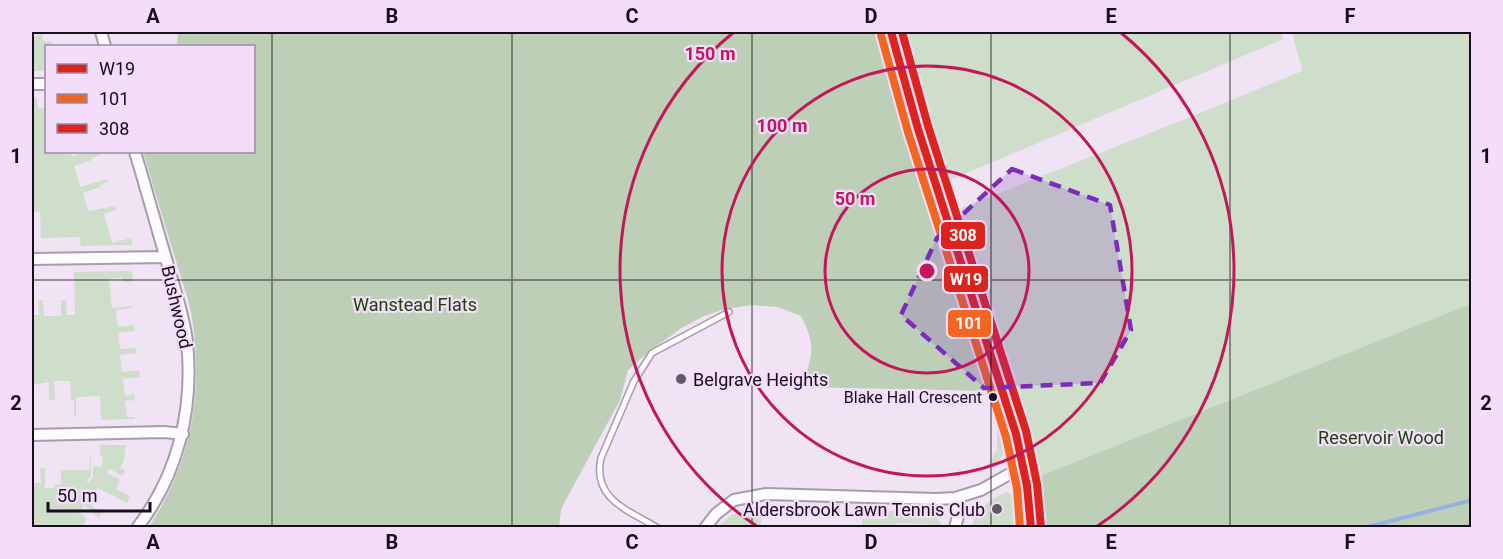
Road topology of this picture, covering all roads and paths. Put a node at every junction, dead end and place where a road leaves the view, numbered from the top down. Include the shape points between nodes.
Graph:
1 (891, 32) edge
2 (135, 153) edge
3 (165, 257) junction
4 (32, 259) edge
5 (729, 312) dead end
6 (183, 434) junction
7 (32, 435) edge
8 (1024, 466) junction
9 (956, 498) junction
10 (136, 528) edge
11 (658, 528) edge
12 (705, 528) edge
13 (955, 528) edge
14 (1031, 528) edge

1 - 8 main road
2 - 3 street, Bushwood
3 - 4 street
3 - 6 street, Bushwood via 187,341 189,375
5 - 11 lane via 652,353 634,381 601,458 598,468 605,491 616,504
6 - 7 street
6 - 10 street, Bushwood via 152,508
8 - 9 street via 981,490
8 - 14 main road
9 - 12 street via 766,494 734,500
9 - 13 street

